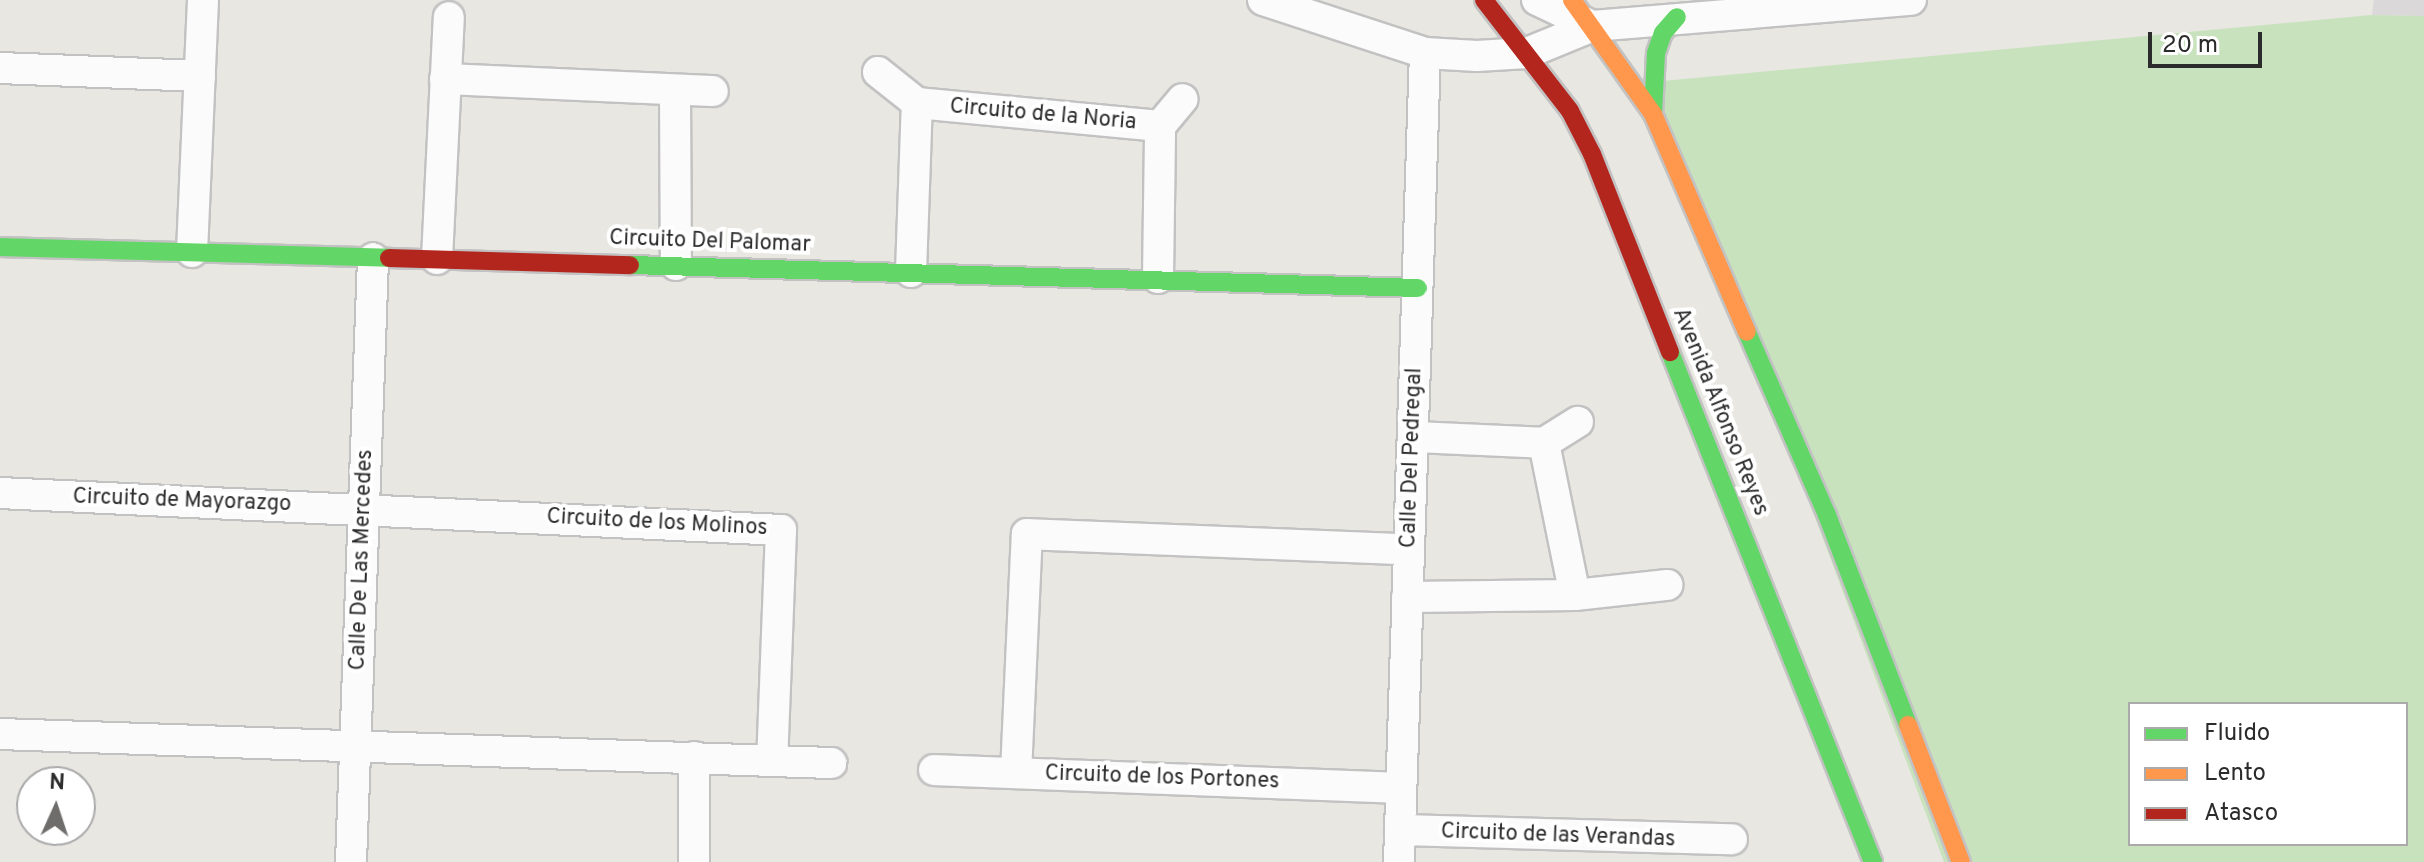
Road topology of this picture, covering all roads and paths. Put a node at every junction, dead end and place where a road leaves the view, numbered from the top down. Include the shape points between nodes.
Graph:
1 (1263, 0) edge
2 (1484, 0) edge
3 (1537, 0) edge
4 (1572, 0) edge
5 (1911, 0) edge
6 (203, 1) edge
7 (1854, 4) edge
8 (449, 17) dead end
9 (1677, 17) junction
10 (1593, 26) junction
11 (1425, 53) junction
12 (1527, 53) junction
13 (0, 68) edge
14 (878, 72) dead end
15 (200, 76) junction
16 (445, 79) junction
17 (675, 90) junction
18 (713, 91) dead end
19 (1183, 99) dead end
20 (917, 103) junction
21 (1653, 114) junction
22 (1160, 126) junction
23 (0, 247) edge
24 (192, 252) junction
25 (373, 258) junction
26 (437, 259) junction
27 (676, 265) junction
28 (911, 272) junction
29 (1158, 278) junction
30 (1418, 288) junction
31 (1578, 422) dead end
32 (1414, 437) junction
33 (1544, 443) junction
34 (0, 493) edge
35 (364, 508) junction
36 (1408, 549) junction
37 (1667, 585) dead end
38 (1575, 595) junction
39 (1407, 597) junction
40 (0, 734) edge
41 (355, 747) junction
42 (694, 757) junction
43 (772, 760) junction
44 (831, 763) dead end
45 (934, 770) dead end
46 (1016, 773) junction
47 (1400, 788) junction
48 (1400, 830) junction
49 (1732, 839) dead end
50 (1698, 851) edge
51 (351, 862) edge
52 (694, 862) edge
53 (1399, 862) edge
54 (1873, 862) edge
55 (1961, 862) edge

1 - 11 street
2 - 12 street, Avenida Alfonso Reyes
3 - 10 street
4 - 10 street
5 - 7 street
6 - 15 street
7 - 9 street
8 - 16 street
9 - 10 street
9 - 21 street via 1663,33 1656,53
10 - 12 street
10 - 21 street
11 - 12 street
11 - 30 street, Calle Del Pedregal
12 - 54 street, Avenida Alfonso Reyes via 1570,111 1592,154
13 - 15 street
14 - 20 street
15 - 24 street
16 - 17 street
16 - 26 street
17 - 18 street
17 - 27 street
19 - 22 street
20 - 22 street, Circuito de la Noria
20 - 28 street, Circuito de la Noria
21 - 55 street via 1827,515
22 - 29 street, Circuito de la Noria
23 - 24 street, Circuito Del Palomar
24 - 25 street, Circuito Del Palomar
25 - 26 street, Circuito Del Palomar
25 - 35 street, Calle De Las Mercedes
26 - 27 street, Circuito Del Palomar
27 - 28 street, Circuito Del Palomar
28 - 29 street, Circuito Del Palomar
29 - 30 street, Circuito Del Palomar
30 - 32 street, Calle Del Pedregal
31 - 33 street
32 - 33 street
32 - 36 street, Calle Del Pedregal
33 - 38 street
34 - 35 street, Circuito de Mayorazgo
35 - 41 street, Calle De Las Mercedes
35 - 43 street, Circuito de los Molinos via 781,530
36 - 39 street, Calle Del Pedregal
36 - 46 street, Circuito de los Portones via 1027,534
37 - 38 street
38 - 39 street
39 - 47 street, Calle Del Pedregal
40 - 41 street
41 - 42 street
41 - 51 street, Calle De Las Mercedes
42 - 43 street
42 - 52 street
43 - 44 street
45 - 46 street
46 - 47 street, Circuito de los Portones
47 - 48 street, Calle Del Pedregal
48 - 50 street, Circuito de las Verandas
48 - 53 street, Calle Del Pedregal
49 - 50 street, Circuito de las Verandas

